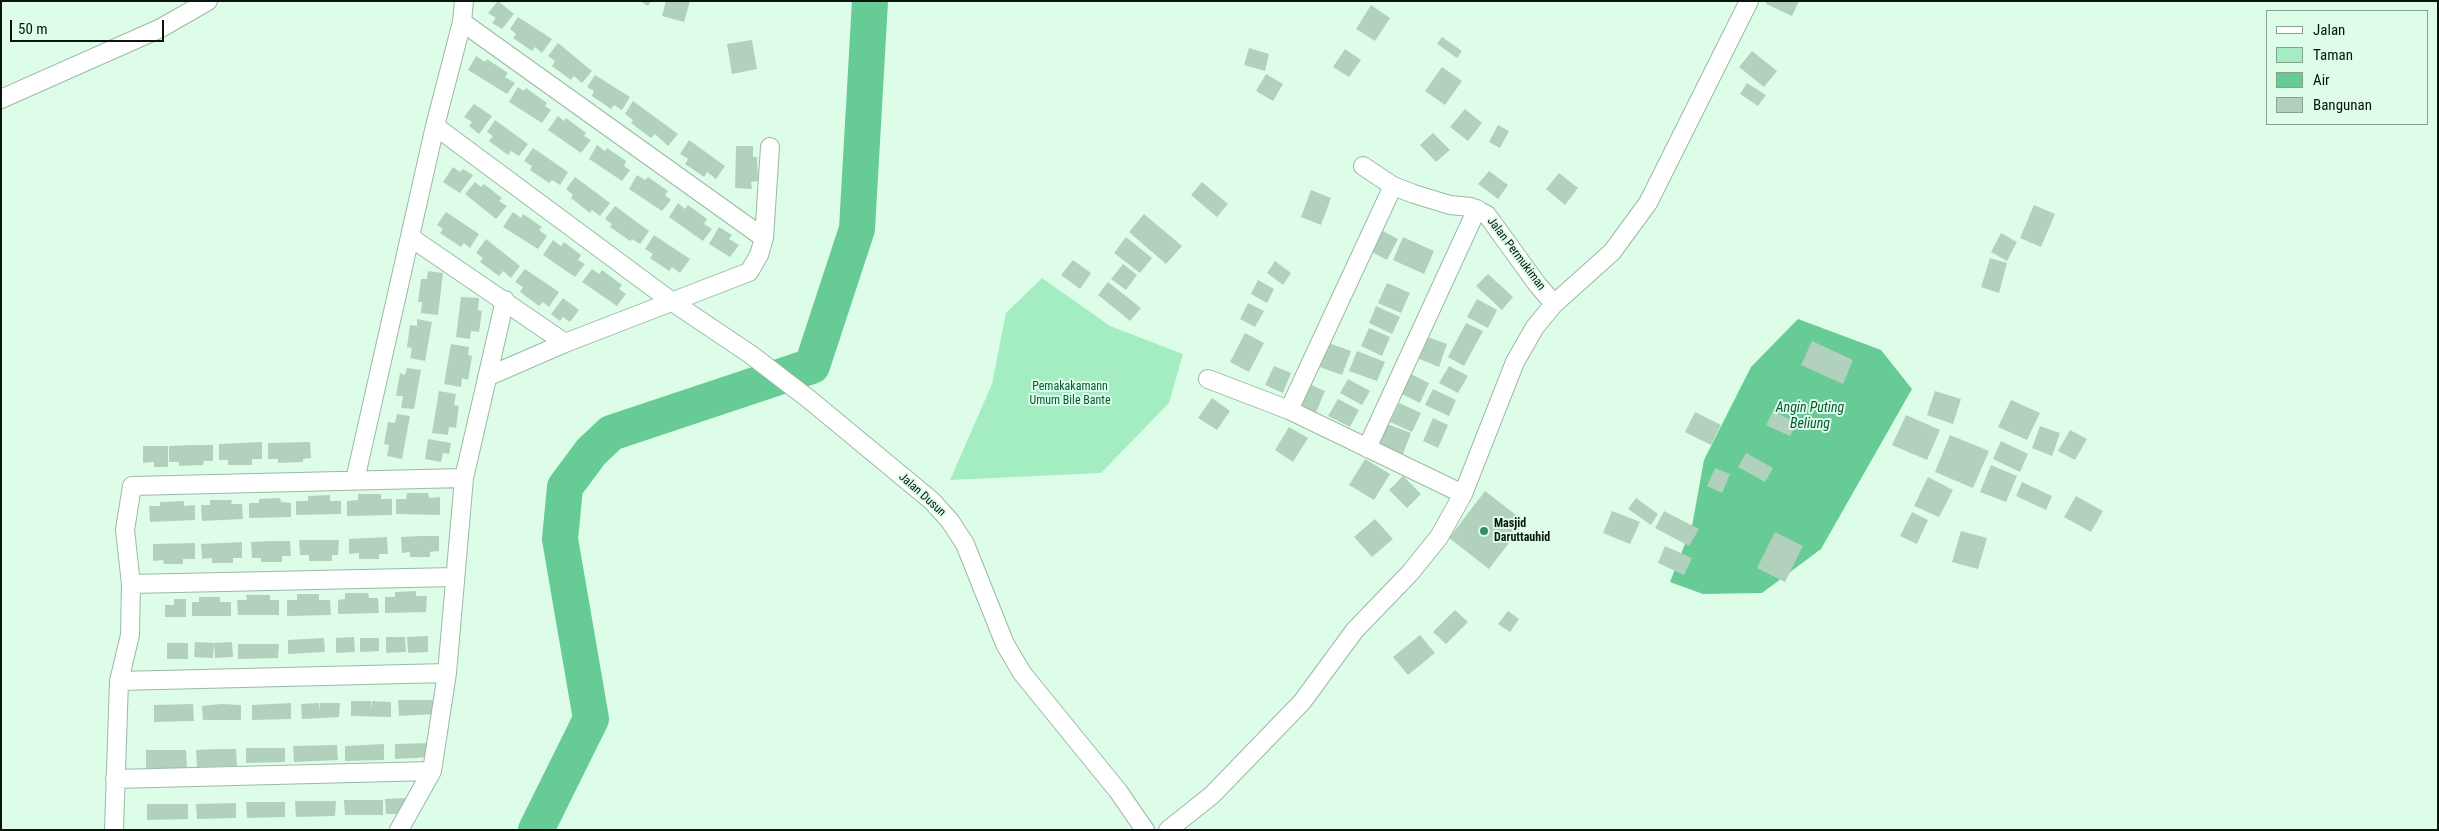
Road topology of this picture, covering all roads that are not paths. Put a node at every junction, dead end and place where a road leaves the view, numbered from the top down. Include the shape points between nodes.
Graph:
1 (208, 1) edge
2 (464, 1) edge
3 (1749, 1) edge
4 (462, 22) junction
5 (1, 99) edge
6 (435, 126) junction
7 (770, 147) dead end
8 (1363, 166) dead end
9 (1393, 186) junction
10 (1477, 209) junction
11 (410, 237) junction
12 (764, 238) junction
13 (505, 300) junction
14 (671, 301) junction
15 (1554, 304) junction
16 (565, 343) junction
17 (489, 376) junction
18 (1208, 379) dead end
19 (1289, 410) junction
20 (1368, 448) junction
21 (464, 478) junction
22 (355, 480) junction
23 (1462, 494) junction
24 (454, 577) junction
25 (131, 584) junction
26 (447, 673) junction
27 (119, 681) junction
28 (432, 771) junction
29 (115, 779) junction
30 (114, 830) edge
31 (399, 830) edge
32 (1145, 830) edge
33 (1168, 830) edge

1 - 5 street via 161,28
2 - 4 street
3 - 15 street via 1648,203 1612,252
4 - 6 street
4 - 12 street
6 - 11 street
6 - 14 street, Jalan Dusun
7 - 12 street
8 - 9 street, Jalan Permukiman
9 - 10 street, Jalan Permukiman via 1450,205
9 - 19 street
10 - 15 street, Jalan Permukiman via 1487,214
10 - 20 street
11 - 13 street
11 - 22 street
12 - 14 street via 749,272
13 - 16 street
13 - 17 street
14 - 16 street
14 - 32 street, Jalan Dusun via 750,354 810,400 932,501 950,521 965,544 1005,644 1022,673 1118,791
15 - 23 street via 1535,327 1515,362
16 - 17 street
17 - 21 street
18 - 19 street
19 - 20 street
20 - 23 street
21 - 22 street
21 - 24 street
22 - 25 street via 132,486 125,530
23 - 33 street via 1439,536 1410,573 1355,630 1302,702 1212,795
24 - 25 street
24 - 26 street
25 - 27 street via 130,635
26 - 27 street
26 - 28 street
27 - 29 street
28 - 29 street
28 - 31 street
29 - 30 street

